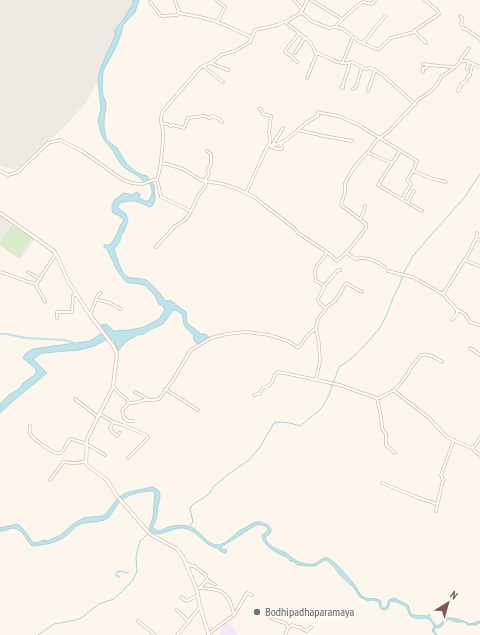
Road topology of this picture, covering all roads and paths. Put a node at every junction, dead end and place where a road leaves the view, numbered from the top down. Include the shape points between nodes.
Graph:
1 (175, 0) edge
2 (216, 0) edge
3 (294, 0) edge
4 (307, 0) edge
5 (311, 0) edge
6 (375, 0) edge
7 (425, 0) edge
8 (150, 2) dead end
9 (302, 10) junction
10 (300, 12) junction
11 (180, 13) junction
12 (385, 16) dead end
13 (460, 16) dead end
14 (342, 18) junction
15 (216, 22) junction
16 (286, 22) junction
17 (335, 27) junction
18 (299, 32) junction
19 (414, 32) junction
20 (253, 37) junction
21 (304, 37) junction
22 (353, 37) junction
23 (480, 39) edge
24 (363, 43) junction
25 (426, 43) dead end
26 (469, 48) dead end
27 (295, 53) dead end
28 (317, 53) junction
29 (461, 61) junction
30 (297, 62) dead end
31 (343, 62) junction
32 (468, 62) junction
33 (210, 63) junction
34 (350, 63) junction
35 (423, 64) dead end
36 (473, 64) junction
37 (427, 65) junction
38 (203, 66) junction
39 (480, 66) edge
40 (362, 67) junction
41 (455, 67) junction
42 (467, 69) dead end
43 (228, 70) dead end
44 (375, 70) junction
45 (423, 72) dead end
46 (307, 78) dead end
47 (223, 82) dead end
48 (342, 87) dead end
49 (353, 89) dead end
50 (368, 91) dead end
51 (458, 91) dead end
52 (415, 104) junction
53 (258, 109) dead end
54 (222, 122) dead end
55 (161, 123) junction
56 (282, 128) dead end
57 (298, 130) junction
58 (380, 138) junction
59 (284, 140) junction
60 (352, 142) dead end
61 (270, 145) junction
62 (207, 151) dead end
63 (400, 151) junction
64 (368, 152) junction
65 (161, 163) junction
66 (392, 163) junction
67 (0, 171) edge
68 (413, 171) junction
69 (157, 179) junction
70 (206, 181) junction
71 (446, 182) dead end
72 (414, 191) dead end
73 (246, 193) junction
74 (402, 199) junction
75 (407, 202) junction
76 (366, 206) dead end
77 (192, 211) junction
78 (422, 211) dead end
79 (0, 213) edge
80 (360, 219) junction
81 (477, 232) dead end
82 (476, 239) junction
83 (480, 240) edge
84 (156, 247) dead end
85 (327, 252) junction
86 (346, 253) junction
87 (56, 254) junction
88 (464, 260) junction
89 (480, 266) edge
90 (385, 267) dead end
91 (340, 270) dead end
92 (388, 271) dead end
93 (1, 272) edge
94 (28, 272) dead end
95 (0, 277) edge
96 (40, 279) junction
97 (36, 284) junction
98 (323, 286) junction
99 (362, 292) dead end
100 (101, 293) dead end
101 (76, 294) junction
102 (443, 294) junction
103 (96, 300) junction
104 (45, 302) dead end
105 (325, 308) junction
106 (121, 309) dead end
107 (457, 310) junction
108 (90, 314) junction
109 (56, 318) dead end
110 (452, 320) dead end
111 (480, 325) edge
112 (316, 328) junction
113 (470, 348) dead end
114 (480, 355) edge
115 (442, 362) dead end
116 (316, 380) junction
117 (114, 386) junction
118 (165, 389) junction
119 (393, 390) junction
120 (135, 392) dead end
121 (254, 395) dead end
122 (377, 398) junction
123 (75, 400) dead end
124 (148, 400) junction
125 (129, 403) junction
126 (198, 410) dead end
127 (99, 416) junction
128 (133, 421) dead end
129 (113, 422) junction
130 (30, 426) dead end
131 (120, 432) dead end
132 (480, 438) edge
133 (454, 440) junction
134 (86, 443) junction
135 (473, 448) junction
136 (395, 453) dead end
137 (105, 455) dead end
138 (480, 455) edge
139 (128, 458) dead end
140 (86, 461) junction
141 (50, 480) dead end
142 (382, 483) dead end
143 (437, 504) junction
144 (436, 511) dead end
145 (186, 564) junction
146 (207, 580) junction
147 (215, 585) dead end
148 (198, 589) junction
149 (198, 595) junction
150 (252, 596) dead end
151 (181, 597) dead end
152 (200, 607) junction
153 (177, 610) dead end
154 (266, 614) dead end
155 (234, 615) junction
156 (138, 621) dead end
157 (189, 622) junction
158 (311, 627) dead end
159 (289, 628) junction
160 (208, 634) edge
161 (155, 635) edge
162 (177, 635) edge
163 (285, 635) edge

1 - 11 street
2 - 15 street via 225,7
3 - 9 street
4 - 9 street
5 - 14 street
6 - 14 street via 372,4 362,2
7 - 19 street via 438,11 438,14
8 - 11 street via 162,16
9 - 10 street
10 - 16 street
10 - 17 street via 323,26
11 - 15 street
12 - 24 street
13 - 23 street via 464,29
14 - 17 street
15 - 20 street
16 - 18 street
16 - 20 street via 257,29
17 - 22 street via 343,28
18 - 21 street
18 - 30 street via 285,52
19 - 24 street via 391,38 379,49
19 - 25 street
20 - 33 street via 250,42
21 - 27 street
21 - 28 street
22 - 24 street
22 - 31 street
26 - 29 street
28 - 31 street via 335,62
28 - 46 street
29 - 32 street
29 - 41 street
31 - 34 street
32 - 36 street
32 - 42 street
33 - 38 street
33 - 43 street
34 - 40 street
34 - 48 street
35 - 37 street
36 - 39 street
36 - 51 street via 470,76
37 - 41 street
37 - 45 street
38 - 47 street
38 - 55 street via 163,110
40 - 44 street
40 - 49 street via 356,87
41 - 52 street via 441,77 430,92
44 - 50 street
44 - 52 street
52 - 58 street
53 - 61 street via 263,114 271,116
54 - 55 street via 212,116 204,116 188,118 184,128
55 - 65 street
56 - 61 street
57 - 58 street via 318,116 318,112 345,118
57 - 59 street
57 - 60 street
58 - 63 street
58 - 64 street
59 - 61 street
59 - 61 street via 281,149
61 - 73 street
62 - 70 street via 211,154 211,164
63 - 66 street
63 - 68 street via 418,160
64 - 66 street
64 - 80 street via 348,176 341,202 341,205
65 - 69 street
65 - 70 street via 183,169
66 - 74 street via 378,185
67 - 69 street via 8,175 18,172 48,143 60,140 82,151 123,180 142,184
68 - 71 street
68 - 74 street via 406,180 411,184
69 - 77 street via 161,197
70 - 73 street via 223,184
70 - 77 street
72 - 75 street
73 - 85 street
74 - 75 street
75 - 78 street
76 - 80 street
77 - 84 street
79 - 87 main road
80 - 86 street via 366,224 366,228
81 - 82 street
82 - 83 street
82 - 88 street
85 - 86 street via 337,260
85 - 98 street via 315,272 316,281
86 - 90 street via 357,259 375,261
87 - 96 street
87 - 101 main road
88 - 89 street
88 - 102 street
91 - 98 street via 336,271
92 - 102 street via 418,280
93 - 95 street
93 - 97 street
94 - 96 street
96 - 97 street
97 - 104 street
98 - 105 street via 318,299
99 - 105 street via 346,283 335,301
100 - 103 street
101 - 108 main road
101 - 109 street via 73,296 72,312 57,312
102 - 107 street
103 - 106 street via 106,301
103 - 108 street
105 - 112 street
107 - 110 street
107 - 111 street via 465,314 470,322
108 - 117 main road via 117,354
112 - 116 street via 320,361
112 - 118 street via 299,347 269,335 246,332 211,338 192,350
113 - 114 street
115 - 119 street via 430,355 421,355
116 - 121 street via 278,372 268,386
116 - 122 street
117 - 125 street
117 - 127 main road
118 - 124 street via 159,399
118 - 126 street
119 - 122 street
119 - 133 street via 429,418 444,435
120 - 124 street
122 - 136 street via 382,428 386,434 386,445
123 - 127 street
124 - 125 street
125 - 128 street via 122,410 124,418
127 - 129 street
127 - 134 main road
129 - 131 street via 110,429 117,436
129 - 139 street via 148,438
130 - 134 street via 30,434 35,439 57,453 62,452 70,439
132 - 135 street
133 - 135 street
133 - 143 street via 441,475 443,480
134 - 137 street
134 - 140 main road
135 - 138 street
140 - 141 street via 63,462
140 - 145 main road via 88,466 107,480 117,496 150,534 177,549
142 - 143 street
143 - 144 street
145 - 146 street via 194,566 206,575
145 - 148 main road
146 - 147 street
146 - 148 street
148 - 149 main road
148 - 155 street via 212,589 224,593 233,607
149 - 151 street via 187,601
149 - 152 main road
150 - 155 street via 247,593
152 - 157 street
152 - 160 main road
153 - 157 street
154 - 159 street via 285,623
155 - 160 street
156 - 161 street
157 - 162 street
158 - 159 street via 307,631 292,625
159 - 163 street

